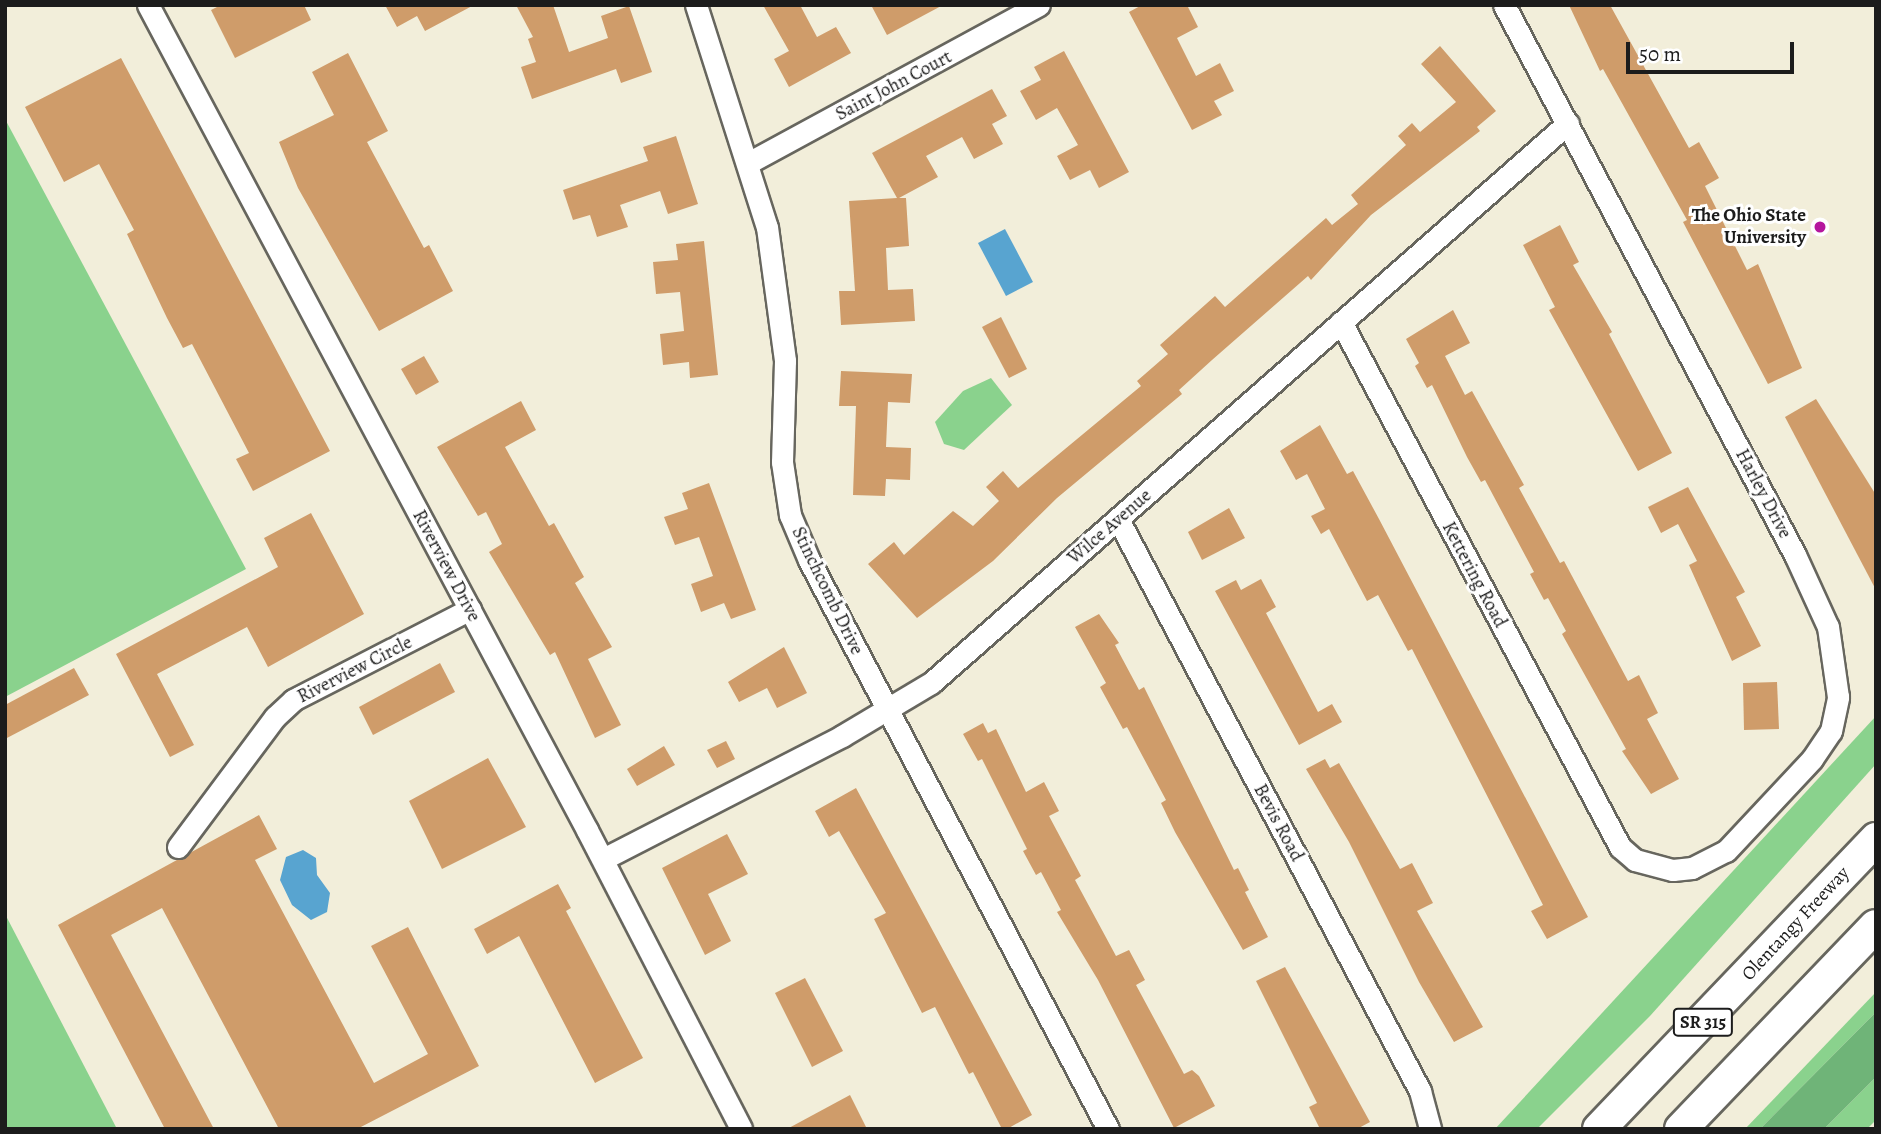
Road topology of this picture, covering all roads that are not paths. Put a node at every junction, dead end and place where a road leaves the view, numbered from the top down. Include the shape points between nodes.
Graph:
1 (148, 5) edge
2 (696, 5) edge
3 (1038, 5) edge
4 (1504, 5) edge
5 (1568, 123) junction
6 (748, 163) junction
7 (1341, 322) junction
8 (1119, 521) junction
9 (470, 609) junction
10 (888, 710) junction
11 (1876, 822) edge
12 (1607, 827) joint
13 (1876, 839) edge
14 (178, 848) dead end
15 (603, 859) junction
16 (1806, 916) junction
17 (1876, 926) edge
18 (1876, 936) edge
19 (1848, 956) junction
20 (741, 1129) edge
21 (1108, 1129) edge
22 (1430, 1129) edge
23 (1599, 1129) edge
24 (1681, 1129) edge

1 - 9 street, Riverview Drive
2 - 6 street, Stinchcomb Drive
3 - 6 street, Saint John Court
4 - 5 street, Harley Drive
5 - 7 street, Wilce Avenue
5 - 12 street, Harley Drive via 1795,555 1828,627 1838,697 1831,731 1812,759 1726,851 1710,861 1692,868 1653,867 1635,860
6 - 10 street, Stinchcomb Drive via 775,272 785,361 782,462 790,515
7 - 8 street, Wilce Avenue
7 - 12 street, Kettering Road
8 - 10 street, Wilce Avenue via 931,683
8 - 22 street, Bevis Road via 1420,1091
9 - 14 street, Riverview Circle via 293,700 275,717
9 - 15 street, Riverview Drive
10 - 15 street, Wilce Avenue
10 - 21 street, Stinchcomb Drive
11 - 16 highway
13 - 16 highway, Olentangy Freeway / SR 315
15 - 20 street, Riverview Drive
16 - 23 highway, Olentangy Freeway / SR 315
17 - 19 highway, SR 315
18 - 19 highway
19 - 24 highway, SR 315

